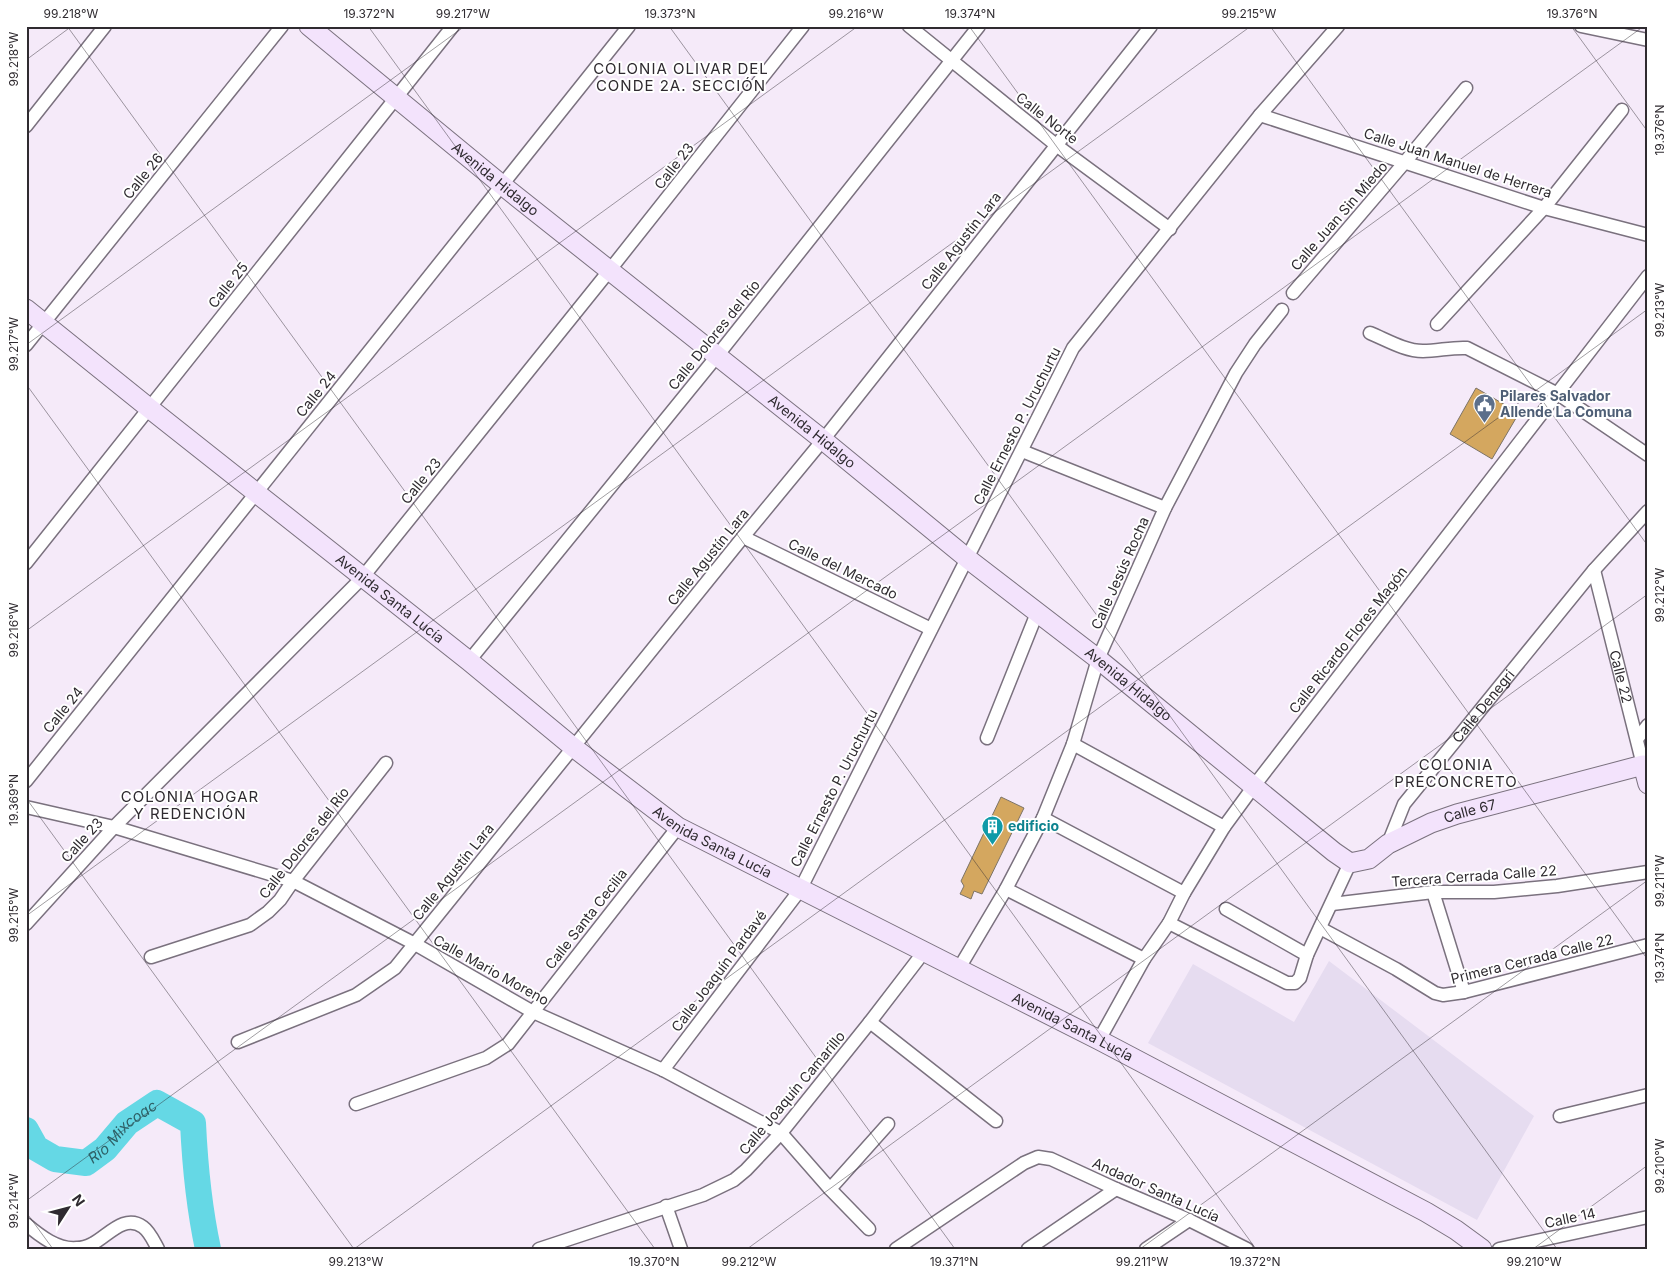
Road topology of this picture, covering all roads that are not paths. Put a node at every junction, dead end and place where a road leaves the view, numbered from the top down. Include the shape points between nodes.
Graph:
1 (105, 26) edge
2 (282, 26) edge
3 (308, 26) edge
4 (453, 26) edge
5 (629, 26) edge
6 (803, 26) edge
7 (909, 26) edge
8 (979, 26) edge
9 (1151, 26) edge
10 (1338, 26) edge
11 (1581, 26) edge
12 (1648, 40) edge
13 (951, 60) junction
14 (1466, 88) dead end
15 (396, 98) junction
16 (1622, 110) dead end
17 (1260, 115) junction
18 (26, 126) edge
19 (1056, 145) junction
20 (1406, 162) junction
21 (502, 185) junction
22 (1544, 208) junction
23 (1170, 229) junction
24 (1648, 235) edge
25 (610, 271) junction
26 (1648, 276) edge
27 (1293, 293) dead end
28 (26, 309) edge
29 (1282, 310) dead end
30 (44, 323) junction
31 (1437, 324) dead end
32 (1370, 333) dead end
33 (26, 345) edge
34 (716, 356) junction
35 (1558, 394) junction
36 (149, 408) junction
37 (823, 440) junction
38 (1022, 451) junction
39 (1648, 455) edge
40 (256, 493) junction
41 (1165, 508) junction
42 (1648, 511) edge
43 (742, 537) junction
44 (968, 559) junction
45 (26, 563) edge
46 (1594, 570) junction
47 (362, 578) junction
48 (1037, 613) junction
49 (931, 629) junction
50 (1098, 659) junction
51 (469, 661) junction
52 (1648, 725) edge
53 (987, 738) dead end
54 (1637, 738) junction
55 (1073, 744) junction
56 (573, 747) junction
57 (386, 763) dead end
58 (1643, 765) junction
59 (26, 781) edge
60 (1648, 784) edge
61 (1254, 786) junction
62 (26, 807) edge
63 (1043, 818) junction
64 (114, 827) junction
65 (678, 827) junction
66 (1224, 827) junction
67 (1388, 844) junction
68 (1350, 863) junction
69 (1648, 872) edge
70 (293, 880) junction
71 (1006, 889) junction
72 (800, 890) junction
73 (1433, 892) junction
74 (1184, 893) junction
75 (1332, 904) junction
76 (1226, 910) dead end
77 (1169, 923) junction
78 (26, 924) edge
79 (1320, 928) junction
80 (414, 944) junction
81 (1648, 945) edge
82 (923, 953) junction
83 (1307, 955) junction
84 (151, 957) dead end
85 (1144, 960) junction
86 (958, 970) junction
87 (1464, 992) junction
88 (533, 1012) junction
89 (870, 1022) junction
90 (1099, 1040) junction
91 (238, 1042) dead end
92 (663, 1070) junction
93 (1648, 1095) edge
94 (356, 1104) dead end
95 (1560, 1116) dead end
96 (996, 1121) dead end
97 (888, 1124) dead end
98 (781, 1133) junction
99 (830, 1189) junction
100 (1116, 1189) junction
101 (666, 1206) junction
102 (1648, 1217) edge
103 (1189, 1220) junction
104 (26, 1224) edge
105 (869, 1229) dead end
106 (158, 1249) edge
107 (539, 1249) edge
108 (681, 1249) edge
109 (896, 1249) edge
110 (1028, 1249) edge
111 (1146, 1249) edge
112 (1247, 1249) edge
113 (1482, 1249) edge
114 (1499, 1249) edge

1 - 18 street
2 - 30 street, Calle 26
3 - 15 street, Avenida Hidalgo
4 - 15 street, Calle 25
5 - 21 street, Calle 24
6 - 25 street, Calle 23
7 - 13 street, Calle Norte
8 - 13 street, Calle Dolores del Río
9 - 19 street, Calle Agustín Lara
10 - 17 street, Calle Ernesto P. Uruchurtu
11 - 12 street
13 - 19 street, Calle Norte
13 - 34 street, Calle Dolores del Río
14 - 20 street, Calle Juan Sin Miedo
15 - 21 street, Avenida Hidalgo
15 - 36 street, Calle 25
16 - 22 street
17 - 20 street, Calle Juan Manuel de Herrera
17 - 23 street, Calle Ernesto P. Uruchurtu
19 - 23 street, Calle Norte
19 - 37 street, Calle Agustín Lara
20 - 22 street, Calle Juan Manuel de Herrera
20 - 27 street, Calle Juan Sin Miedo
21 - 25 street, Avenida Hidalgo
21 - 40 street, Calle 24
22 - 24 street, Calle Juan Manuel de Herrera
22 - 31 street
23 - 38 street, Calle Ernesto P. Uruchurtu via 1073,348
25 - 34 street, Avenida Hidalgo
25 - 47 street, Calle 23
26 - 35 street, Calle Ricardo Flores Magón
28 - 30 street, Avenida Santa Lucía
29 - 41 street, Calle Jesús Rocha via 1236,373
30 - 33 street, Calle 26
30 - 36 street, Avenida Santa Lucía
32 - 35 street via 1422,351 1467,348
34 - 37 street, Avenida Hidalgo
34 - 51 street, Calle Dolores del Río
35 - 39 street
35 - 61 street, Calle Ricardo Flores Magón
36 - 40 street, Avenida Santa Lucía
36 - 45 street, Calle 25
37 - 43 street, Calle Agustín Lara
37 - 44 street, Avenida Hidalgo
38 - 41 street
38 - 44 street, Calle Ernesto P. Uruchurtu
40 - 47 street, Avenida Santa Lucía
40 - 59 street, Calle 24
41 - 50 street, Calle Jesús Rocha
42 - 46 street, Calle Denegri
43 - 49 street, Calle del Mercado
43 - 56 street, Calle Agustín Lara
44 - 48 street, Avenida Hidalgo
44 - 49 street, Calle Ernesto P. Uruchurtu
46 - 54 street, Calle 22
46 - 67 street, Calle Denegri via 1404,804
47 - 51 street, Avenida Santa Lucía
47 - 64 street, Calle 23
48 - 50 street, Avenida Hidalgo
48 - 53 street
49 - 72 street, Calle Ernesto P. Uruchurtu
50 - 55 street, Calle Jesús Rocha
50 - 61 street, Avenida Hidalgo
51 - 56 street, Avenida Santa Lucía
52 - 54 street
54 - 58 street, Calle 22
55 - 63 street, Calle Jesús Rocha
55 - 66 street
56 - 65 street, Avenida Santa Lucía
56 - 80 street, Calle Agustín Lara
57 - 70 street, Calle Dolores del Río
58 - 60 street, Calle 22
58 - 67 street, Calle 67 via 1431,822
61 - 66 street, Calle Ricardo Flores Magón
61 - 68 street, Avenida Hidalgo
62 - 64 street, Calle Mario Moreno
63 - 71 street, Calle Jesús Rocha
63 - 74 street
64 - 70 street, Calle Mario Moreno
64 - 78 street, Calle 23
65 - 72 street, Avenida Santa Lucía
65 - 88 street, Calle Santa Cecilia
66 - 74 street, Calle Ricardo Flores Magón
67 - 68 street via 1369,859
68 - 75 street
69 - 73 street, Tercera Cerrada Calle 22 via 1494,892
70 - 80 street, Calle Mario Moreno
70 - 84 street, Calle Dolores del Río via 280,900 250,925
71 - 85 street
71 - 86 street, Calle Jesús Rocha
72 - 82 street, Avenida Santa Lucía
72 - 92 street, Calle Joaquín Pardavé
73 - 75 street, Tercera Cerrada Calle 22
73 - 87 street
74 - 77 street, Calle Ricardo Flores Magón
75 - 79 street
76 - 83 street
77 - 83 street via 1288,983 1295,983 1300,978
77 - 85 street, Calle Ricardo Flores Magón
79 - 83 street
79 - 87 street, Primera Cerrada Calle 22 via 1435,993
80 - 88 street, Calle Mario Moreno
80 - 91 street, Calle Agustín Lara via 395,968 356,995
81 - 87 street, Primera Cerrada Calle 22
82 - 86 street, Avenida Santa Lucía
82 - 89 street, Calle Joaquín Camarillo
85 - 90 street, Calle Ricardo Flores Magón
86 - 90 street, Avenida Santa Lucía
88 - 92 street, Calle Mario Moreno
88 - 94 street, Calle Santa Cecilia via 508,1044 486,1058
89 - 96 street
89 - 98 street, Calle Joaquín Camarillo
90 - 113 street, Avenida Santa Lucía via 1426,1212
92 - 98 street, Calle Mario Moreno
93 - 95 street
97 - 99 street
98 - 99 street, Calle Mario Moreno
98 - 101 street, Calle Joaquín Camarillo via 734,1180 703,1195
99 - 105 street, Calle Mario Moreno
100 - 103 street, Andador Santa Lucía
100 - 109 street, Andador Santa Lucía via 1052,1159 1038,1157 1024,1163
100 - 110 street
101 - 107 street, Calle Joaquín Camarillo
101 - 108 street
102 - 114 street, Calle 14
103 - 111 street
103 - 112 street, Andador Santa Lucía
104 - 106 street via 61,1246 76,1248 92,1245 123,1224 134,1223 143,1227

